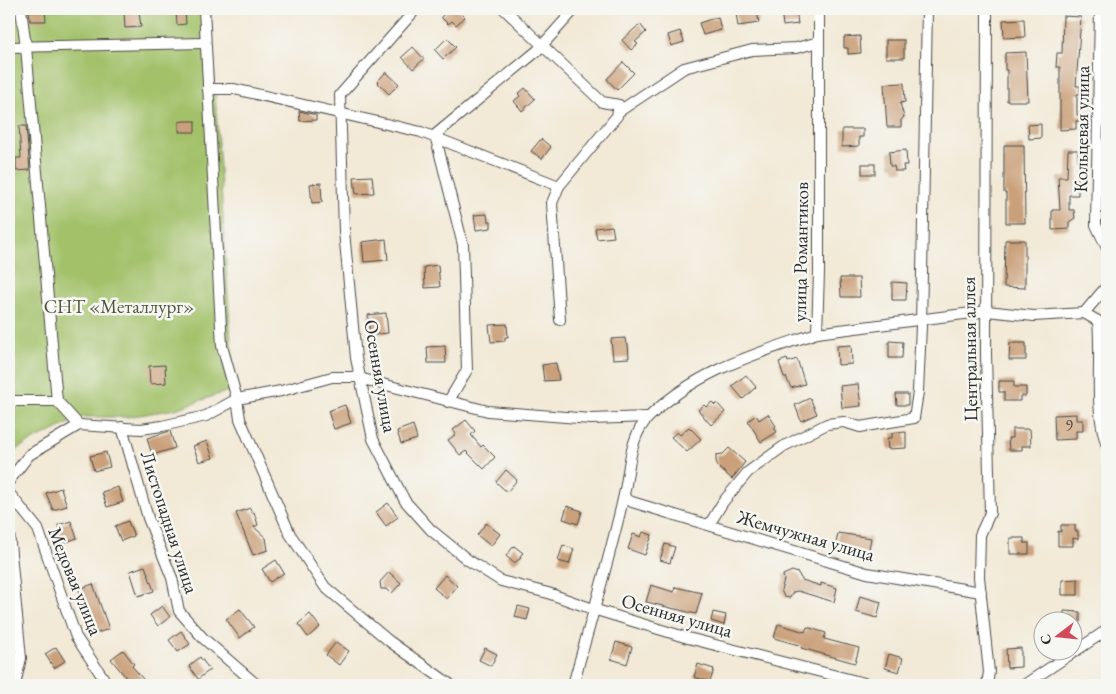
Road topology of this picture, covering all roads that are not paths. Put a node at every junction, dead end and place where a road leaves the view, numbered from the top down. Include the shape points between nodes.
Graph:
1 (21, 9) edge
2 (204, 9) edge
3 (416, 9) edge
4 (504, 9) edge
5 (575, 9) edge
6 (819, 9) edge
7 (927, 9) edge
8 (988, 9) edge
9 (1100, 9) edge
10 (819, 42) junction
11 (205, 43) junction
12 (542, 44) junction
13 (9, 47) edge
14 (26, 47) junction
15 (208, 89) junction
16 (618, 112) junction
17 (340, 115) junction
18 (436, 137) junction
19 (559, 186) junction
20 (1107, 248) edge
21 (1107, 286) edge
22 (986, 311) junction
23 (1084, 314) junction
24 (560, 320) dead end
25 (921, 320) junction
26 (817, 332) junction
27 (361, 379) junction
28 (237, 399) junction
29 (9, 401) edge
30 (57, 402) junction
31 (448, 402) junction
32 (648, 417) junction
33 (79, 425) junction
34 (122, 428) junction
35 (1105, 436) edge
36 (1107, 446) edge
37 (9, 481) edge
38 (9, 492) edge
39 (624, 498) junction
40 (709, 525) junction
41 (9, 533) edge
42 (981, 592) junction
43 (593, 609) junction
44 (1107, 630) edge
45 (15, 685) edge
46 (108, 685) edge
47 (257, 685) edge
48 (451, 685) edge
49 (573, 685) edge
50 (872, 685) edge
51 (987, 685) edge
52 (1024, 685) edge

1 - 14 street
2 - 11 street
3 - 17 street, Осенняя улица via 340,95
4 - 12 street
5 - 12 street
6 - 10 street, улица Романтиков
7 - 25 street
8 - 22 street, Центральная аллея
9 - 20 street, Кольцевая улица via 1096,225
10 - 16 street via 796,48 752,50 684,68
10 - 26 street, улица Романтиков
11 - 14 street
11 - 15 street
12 - 16 street via 602,102 619,105
12 - 18 street
13 - 14 street
14 - 30 street
15 - 17 street via 234,89
15 - 28 street via 222,346
16 - 19 street
17 - 18 street
17 - 27 street, Осенняя улица via 344,231 356,358
18 - 19 street
18 - 31 street via 463,245 467,370
19 - 24 street via 552,203
21 - 23 street
22 - 23 street via 1034,316
22 - 25 street
22 - 42 street, Центральная аллея via 990,513 980,535
23 - 35 street via 1098,321 1098,383
25 - 26 street
25 - 40 street via 914,418 860,427 844,422 827,424 784,446 748,472
26 - 32 street, улица Романтиков via 738,360 695,380
27 - 28 street via 332,377
27 - 31 street
27 - 43 street, Осенняя улица via 373,439 405,502 431,530 468,560 501,580
28 - 34 street via 206,416 141,430
28 - 48 street via 240,419 290,534 325,587 389,641
29 - 30 street
30 - 33 street
31 - 32 street via 488,411 570,418
32 - 39 street via 639,431 630,458
33 - 34 street
33 - 37 street via 29,455
34 - 47 street, Листопадная улица via 148,518 172,578 179,611 203,638
35 - 36 street
38 - 46 street, Медовая улица via 38,529 76,636
39 - 40 street, Жемчужная улица
39 - 43 street
40 - 42 street, Жемчужная улица via 867,573
41 - 45 street via 21,658
42 - 51 street, Центральная аллея via 989,672
43 - 49 street
43 - 50 street, Осенняя улица via 688,638
44 - 52 street

